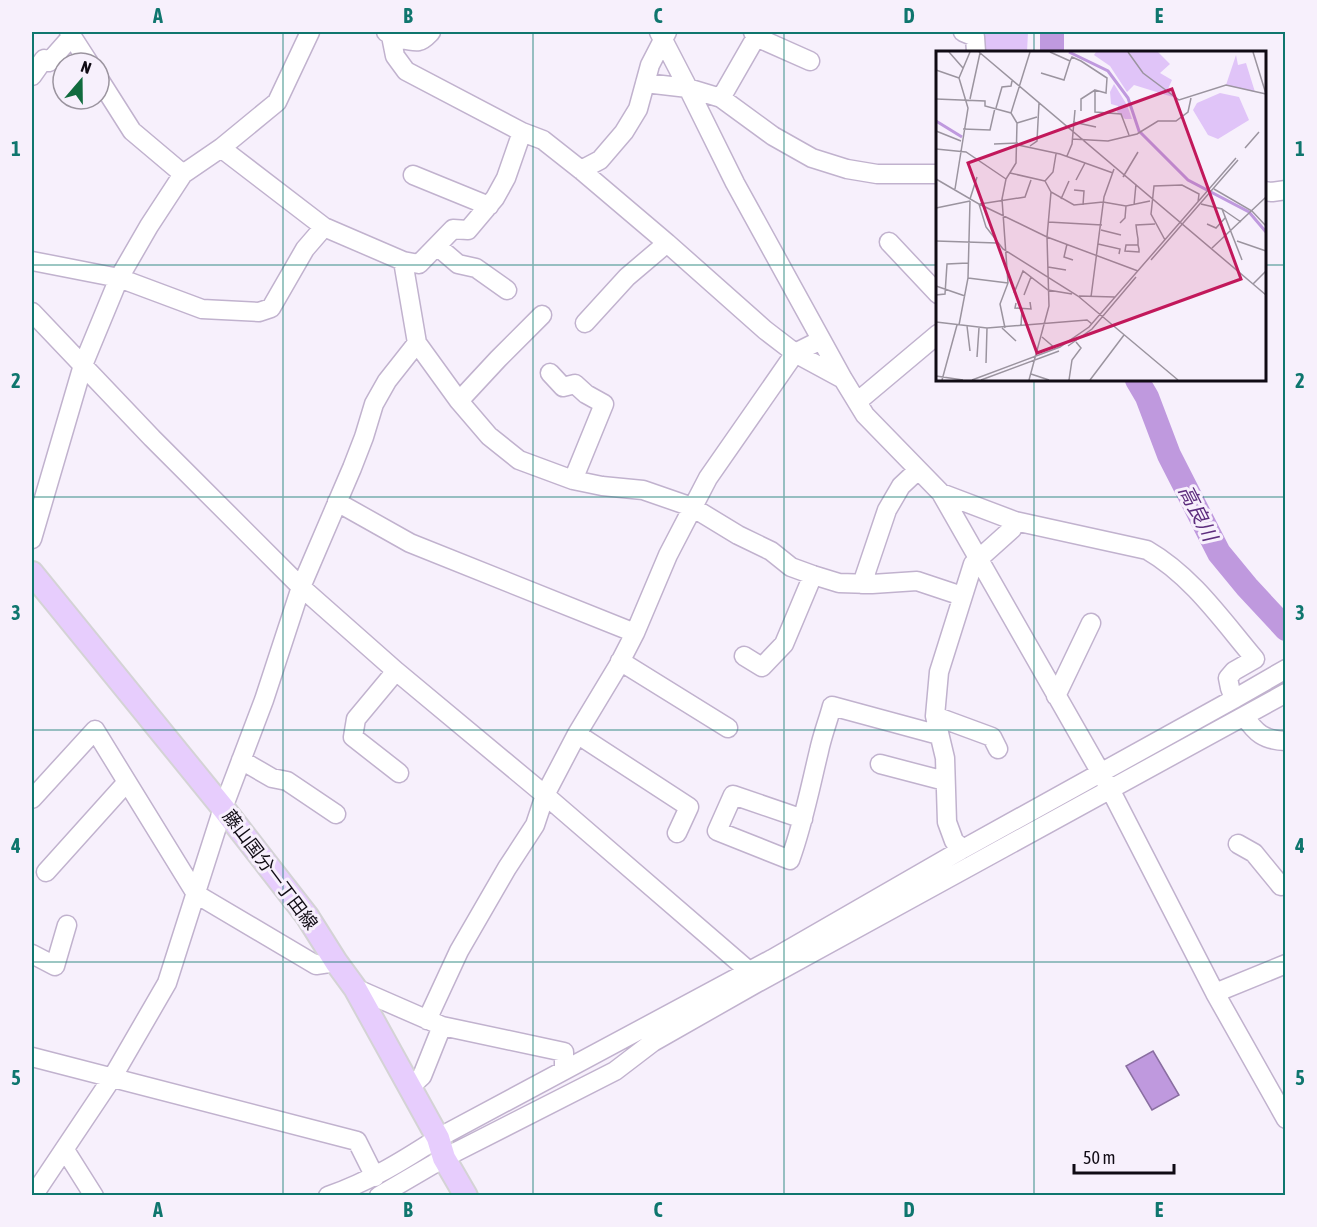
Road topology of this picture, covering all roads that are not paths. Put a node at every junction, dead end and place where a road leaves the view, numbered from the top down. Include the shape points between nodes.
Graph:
1 (431, 32) edge
2 (963, 32) edge
3 (306, 33) edge
4 (71, 34) edge
5 (388, 34) edge
6 (663, 34) edge
7 (755, 34) edge
8 (82, 51) edge
9 (976, 51) edge
10 (810, 61) dead end
11 (32, 76) edge
12 (645, 84) junction
13 (688, 88) junction
14 (111, 98) edge
15 (721, 98) junction
16 (522, 132) junction
17 (221, 148) junction
18 (581, 170) junction
19 (183, 174) junction
20 (936, 174) edge
21 (413, 175) dead end
22 (1286, 189) edge
23 (1266, 191) edge
24 (489, 206) junction
25 (324, 227) junction
26 (890, 242) dead end
27 (667, 243) junction
28 (436, 246) junction
29 (32, 261) edge
30 (403, 261) junction
31 (119, 278) junction
32 (507, 290) dead end
33 (936, 292) edge
34 (32, 312) edge
35 (542, 315) dead end
36 (585, 323) dead end
37 (936, 336) edge
38 (821, 340) junction
39 (417, 343) junction
40 (795, 353) junction
41 (83, 365) junction
42 (550, 373) dead end
43 (843, 379) junction
44 (459, 402) junction
45 (856, 402) junction
46 (918, 470) junction
47 (573, 480) junction
48 (941, 493) junction
49 (337, 502) junction
50 (692, 507) junction
51 (1015, 521) junction
52 (32, 539) edge
53 (979, 560) junction
54 (32, 573) edge
55 (813, 575) junction
56 (862, 584) junction
57 (301, 587) junction
58 (962, 596) junction
59 (1091, 623) dead end
60 (635, 633) junction
61 (744, 656) dead end
62 (620, 661) junction
63 (1286, 669) edge
64 (396, 671) junction
65 (1286, 693) edge
66 (1056, 696) junction
67 (1234, 699) junction
68 (935, 716) junction
69 (1244, 716) junction
70 (728, 728) dead end
71 (577, 734) junction
72 (939, 735) junction
73 (1286, 741) edge
74 (998, 749) dead end
75 (241, 760) junction
76 (880, 764) dead end
77 (399, 773) dead end
78 (945, 781) junction
79 (1105, 781) junction
80 (127, 782) junction
81 (545, 795) junction
82 (32, 799) edge
83 (223, 808) junction
84 (336, 814) dead end
85 (803, 819) junction
86 (677, 833) dead end
87 (1238, 844) dead end
88 (963, 849) junction
89 (46, 872) dead end
90 (1286, 883) edge
91 (196, 894) junction
92 (67, 925) dead end
93 (32, 954) edge
94 (336, 962) junction
95 (1286, 964) edge
96 (749, 970) junction
97 (355, 988) junction
98 (1215, 993) junction
99 (434, 1023) junction
100 (32, 1057) edge
101 (564, 1070) junction
102 (112, 1078) junction
103 (410, 1087) junction
104 (1286, 1119) edge
105 (441, 1148) junction
106 (65, 1150) junction
107 (375, 1177) junction
108 (33, 1196) edge
109 (94, 1196) edge
110 (328, 1196) edge
111 (379, 1196) edge
112 (466, 1196) edge

1 - 5 street via 419,41
2 - 9 street via 975,37
3 - 17 street via 277,102
4 - 8 street
4 - 11 street
5 - 16 street via 395,56 406,71
6 - 12 street
6 - 13 street
7 - 10 street
7 - 15 street
12 - 13 street
12 - 18 street via 638,108 624,132 600,160
13 - 15 street
13 - 38 street
14 - 19 street via 132,130
15 - 20 street via 773,136 812,158 877,174
16 - 18 street via 543,140
16 - 24 street via 506,178
17 - 19 street
17 - 25 street
18 - 27 street
19 - 31 street
21 - 24 street
22 - 23 street
24 - 28 street via 468,230 453,229
25 - 30 street
25 - 31 street via 305,249 271,308 259,312 202,309
26 - 33 street
27 - 36 street via 627,277
27 - 40 street
28 - 30 street via 419,264
28 - 32 street via 458,264 476,268
29 - 31 street
30 - 39 street
31 - 41 street
34 - 41 street
35 - 44 street
37 - 45 street
38 - 40 street
38 - 43 street
39 - 44 street
39 - 49 street via 387,381 375,404
40 - 43 street
40 - 50 street
41 - 52 street
41 - 57 street
42 - 47 street via 563,387 575,384 604,404
43 - 45 street
44 - 47 street via 489,436 519,460
45 - 46 street
46 - 48 street
46 - 56 street via 901,486 887,510
47 - 50 street via 643,490
48 - 51 street
48 - 53 street
49 - 57 street
49 - 60 street via 410,543
50 - 55 street via 771,550 791,567
50 - 60 street
51 - 53 street via 1012,530
51 - 67 street via 1147,550 1163,559 1189,582 1255,659 1228,678
53 - 58 street via 973,564
53 - 66 street
54 - 83 main road, 藤山国分一丁田線
55 - 56 street via 839,583
55 - 61 street via 784,644 762,667
56 - 58 street via 916,581
57 - 64 street
57 - 75 street
58 - 68 street via 939,672
59 - 66 street
60 - 62 street
62 - 70 street
62 - 71 street
63 - 67 street
64 - 77 street via 356,719 353,737
64 - 81 street
65 - 69 street
66 - 79 street
67 - 79 street
68 - 72 street
68 - 74 street via 992,737
69 - 73 street via 1260,735
69 - 79 street
71 - 81 street
71 - 86 street via 689,807
72 - 78 street
72 - 85 street via 832,706
75 - 83 street
75 - 84 street via 272,778 287,781
76 - 78 street
78 - 88 street via 947,822 954,841
79 - 88 street
79 - 98 street
79 - 105 street via 653,1042 615,1071
80 - 82 street via 95,730
80 - 89 street
80 - 91 street
81 - 96 street
81 - 99 street via 535,825 459,951
83 - 91 street
83 - 94 main road, 藤山国分一丁田線 via 307,916
85 - 85 street via 732,795 717,831 790,860
87 - 90 street via 1254,853 1281,886
88 - 96 street
91 - 94 street via 316,965
91 - 102 street via 167,983
92 - 93 street via 55,966
94 - 97 main road, 藤山国分一丁田線
95 - 98 street
96 - 101 street
97 - 99 street
97 - 103 main road, 藤山国分一丁田線
98 - 104 street
99 - 101 street via 564,1052
99 - 103 street via 422,1076
100 - 102 street
101 - 105 street
102 - 106 street
102 - 107 street via 357,1142
103 - 105 main road, 藤山国分一丁田線
105 - 107 street via 404,1160
105 - 111 street
105 - 112 main road, 藤山国分一丁田線
106 - 108 street
106 - 109 street
107 - 110 street

